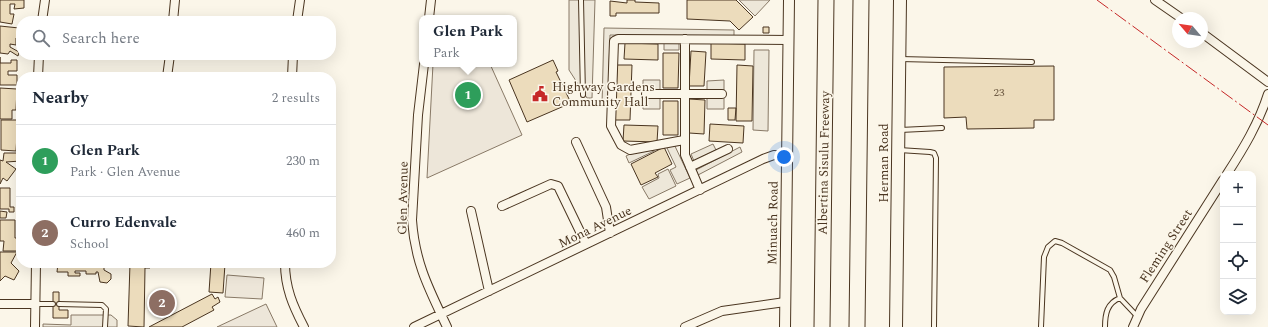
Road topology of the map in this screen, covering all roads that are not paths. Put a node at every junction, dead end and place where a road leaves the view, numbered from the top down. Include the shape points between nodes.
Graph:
1 (45, 0) edge
2 (176, 0) edge
3 (300, 0) edge
4 (431, 0) edge
5 (582, 0) edge
6 (789, 0) edge
7 (826, 0) edge
8 (861, 0) edge
9 (1155, 0) edge
10 (901, 2) edge
11 (1172, 12) edge
12 (429, 15) edge
13 (43, 16) edge
14 (174, 16) edge
15 (298, 16) edge
16 (1208, 37) edge
17 (685, 39) junction
18 (789, 40) junction
19 (898, 59) junction
20 (39, 60) edge
21 (169, 60) edge
22 (293, 60) edge
23 (1032, 62) dead end
24 (424, 67) edge
25 (38, 72) edge
26 (168, 72) edge
27 (292, 72) edge
28 (1268, 82) edge
29 (646, 94) dead end
30 (684, 94) junction
31 (722, 94) dead end
32 (1268, 94) edge
33 (583, 95) dead end
34 (942, 128) dead end
35 (898, 130) junction
36 (684, 140) junction
37 (576, 142) dead end
38 (728, 149) dead end
39 (898, 150) junction
40 (787, 156) junction
41 (690, 167) junction
42 (1229, 171) edge
43 (1220, 185) edge
44 (700, 190) junction
45 (502, 206) dead end
46 (472, 211) dead end
47 (610, 233) junction
48 (586, 244) junction
49 (36, 268) edge
50 (285, 268) edge
51 (490, 291) junction
52 (1120, 298) junction
53 (785, 302) junction
54 (0, 304) edge
55 (35, 304) junction
56 (53, 304) dead end
57 (59, 304) dead end
58 (440, 314) junction
59 (1137, 316) junction
60 (35, 327) edge
61 (105, 327) edge
62 (304, 327) edge
63 (414, 327) edge
64 (446, 327) edge
65 (685, 327) edge
66 (785, 327) edge
67 (822, 327) edge
68 (857, 327) edge
69 (896, 327) edge
70 (934, 327) edge
71 (1041, 327) edge
72 (1105, 327) edge
73 (1133, 327) edge

1 - 13 street
2 - 14 street
3 - 15 street
4 - 12 street
5 - 33 lane
6 - 18 street, Minuach Road
7 - 67 highway, Albertina Sisulu Freeway
8 - 68 highway
9 - 11 street
10 - 19 main road, Herman Road
16 - 28 street
17 - 18 street
17 - 30 street
17 - 36 street via 618,38 614,41 611,107 612,128 622,146 628,150
18 - 40 street, Minuach Road
19 - 23 lane
19 - 35 main road, Herman Road
20 - 25 street
21 - 26 street
22 - 27 street
24 - 58 street, Glen Avenue via 418,115 412,227 421,272
29 - 30 street
30 - 31 street
30 - 36 street
32 - 42 street via 1261,115
34 - 35 lane
35 - 39 main road, Herman Road
36 - 41 street via 685,155
37 - 47 street via 606,208
38 - 41 street
39 - 69 main road, Herman Road
39 - 70 lane via 932,152 936,158
40 - 44 street, Mona Avenue via 769,157
40 - 53 street, Minuach Road
41 - 44 street
43 - 59 street, Fleming Street
44 - 47 street, Mona Avenue
45 - 48 street via 555,184
46 - 51 street
47 - 48 street, Mona Avenue
48 - 51 street, Mona Avenue
49 - 55 street
50 - 62 street via 291,302
51 - 58 street, Mona Avenue
52 - 59 lane
52 - 71 lane via 1110,270 1055,241 1048,247 1044,257
52 - 72 lane via 1113,301 1108,308
53 - 65 street via 722,311
53 - 66 street, Minuach Road
54 - 55 street
55 - 56 lane
55 - 60 street
57 - 61 lane via 102,305 106,309
58 - 63 street, Mona Avenue
58 - 64 street, Glen Avenue
59 - 73 street, Fleming Street

